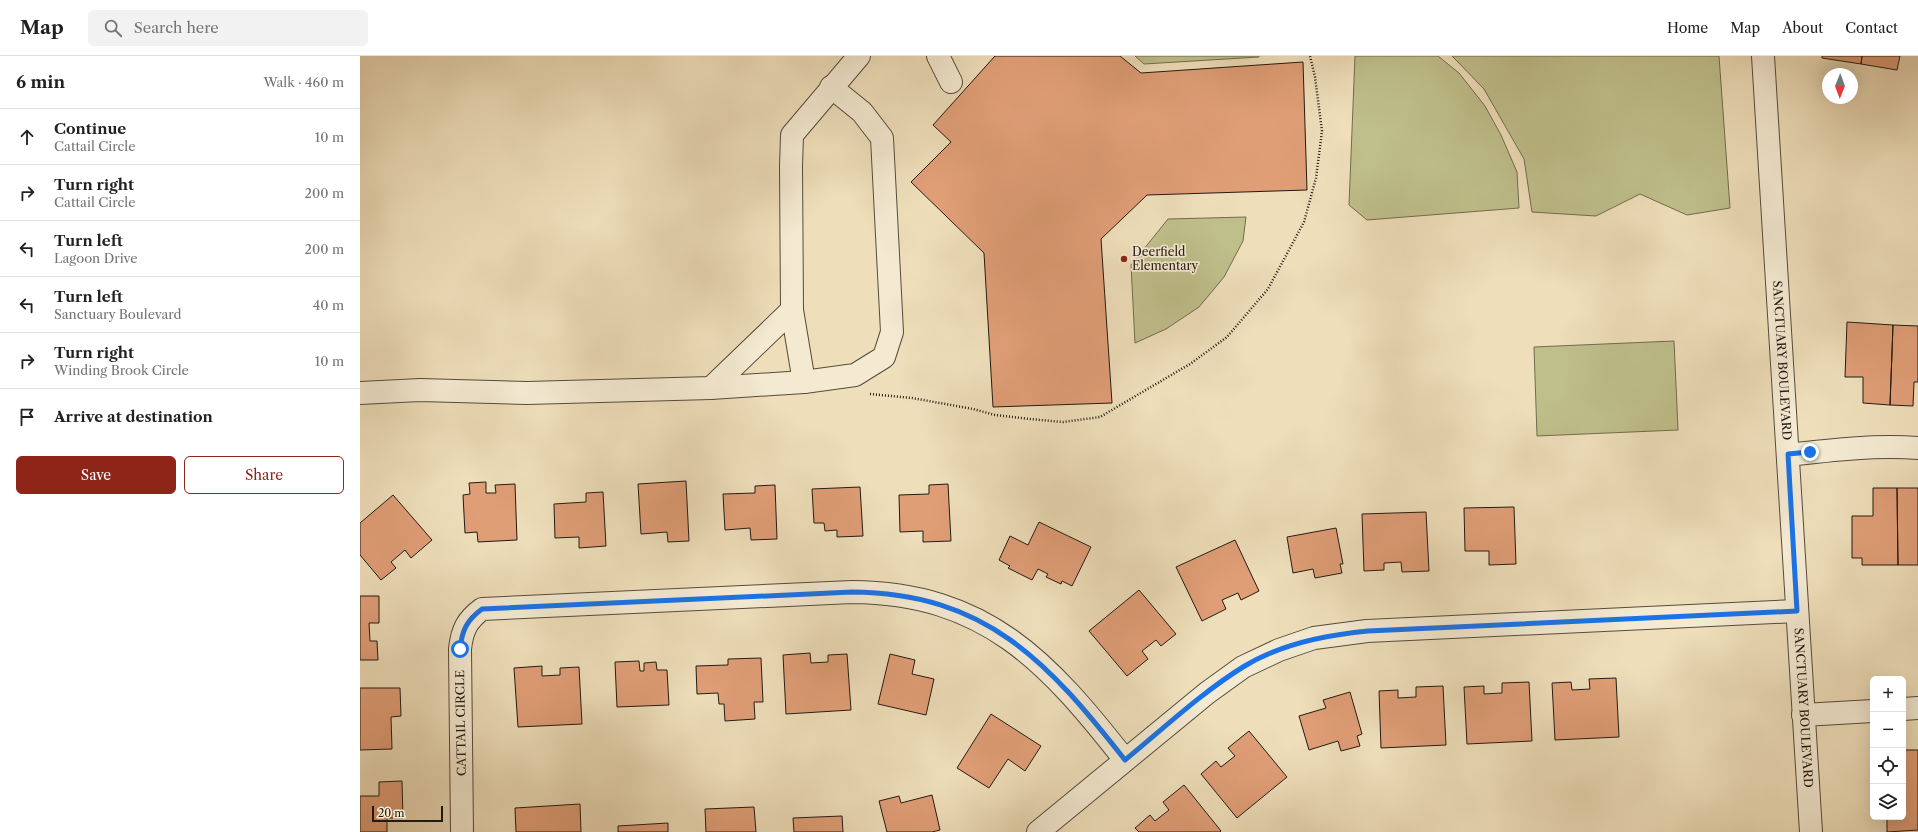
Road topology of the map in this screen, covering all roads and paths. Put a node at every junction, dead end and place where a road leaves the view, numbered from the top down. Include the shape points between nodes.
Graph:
1 (859, 56) edge
2 (938, 56) edge
3 (1310, 56) edge
4 (1763, 56) edge
5 (951, 82) dead end
6 (831, 87) junction
7 (792, 310) junction
8 (804, 382) junction
9 (711, 388) junction
10 (360, 393) edge
11 (865, 394) dead end
12 (1918, 448) edge
13 (1788, 454) junction
14 (1797, 611) junction
15 (1918, 708) edge
16 (1906, 709) edge
17 (1870, 711) edge
18 (1804, 715) junction
19 (1125, 760) junction
20 (462, 832) edge
21 (1038, 832) edge
22 (1811, 832) edge

1 - 6 street
2 - 5 street
3 - 11 path via 1322,131 1316,178 1304,222 1268,289 1228,337 1190,364 1100,417 1063,422 1030,419 995,415 912,398
4 - 13 street, SANCTUARY BOULEVARD
6 - 7 street via 792,135
6 - 8 street via 862,112 882,138 892,332 884,357 855,375
7 - 8 street
7 - 9 street
8 - 9 street
9 - 10 street via 527,394 420,390
12 - 13 street
13 - 14 street, SANCTUARY BOULEVARD
14 - 18 street, SANCTUARY BOULEVARD
14 - 19 street via 1368,631 1314,638 1279,650 1243,667
15 - 16 street
17 - 18 street
18 - 22 street, SANCTUARY BOULEVARD
19 - 20 street, CATTAIL CIRCLE via 1069,692 1031,654 990,626 956,610 912,597 883,592 852,592 482,609 466,623 461,634
19 - 21 street

